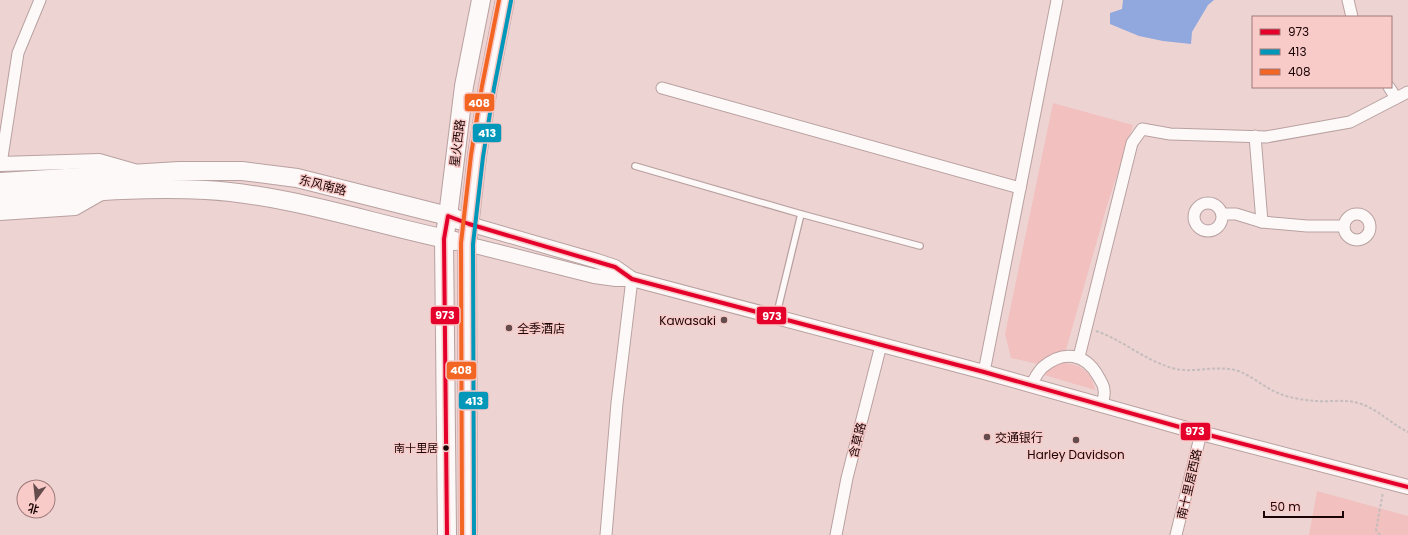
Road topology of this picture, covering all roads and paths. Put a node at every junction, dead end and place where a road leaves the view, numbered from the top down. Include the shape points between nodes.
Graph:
1 (40, 0) edge
2 (481, 0) edge
3 (505, 0) edge
4 (1057, 0) edge
5 (1348, 0) edge
6 (1352, 16) edge
7 (662, 88) dead end
8 (1391, 88) edge
9 (1408, 92) edge
10 (1396, 98) junction
11 (1255, 136) junction
12 (1, 164) edge
13 (635, 166) dead end
14 (140, 173) junction
15 (0, 182) edge
16 (1020, 188) junction
17 (104, 191) junction
18 (0, 199) edge
19 (0, 213) edge
20 (801, 214) junction
21 (1222, 214) dead end
22 (448, 216) junction
23 (1262, 222) junction
24 (469, 224) junction
25 (1344, 226) dead end
26 (444, 239) junction
27 (467, 244) junction
28 (920, 246) dead end
29 (632, 279) junction
30 (776, 317) junction
31 (1087, 327) junction
32 (881, 345) junction
33 (1079, 358) junction
34 (984, 372) junction
35 (1031, 385) junction
36 (1102, 405) junction
37 (1408, 432) edge
38 (1201, 433) junction
39 (1384, 481) junction
40 (1408, 487) edge
41 (447, 535) edge
42 (468, 535) edge
43 (606, 535) edge
44 (836, 535) edge
45 (1176, 535) edge
46 (1380, 535) edge

1 - 12 street via 18,53
2 - 22 main road, 星火西路 via 464,86
3 - 24 main road, 星火西路 via 477,156
4 - 16 street
5 - 6 street
7 - 16 street
8 - 10 street
9 - 10 street
10 - 11 street via 1350,122 1266,137
11 - 23 street
11 - 31 street via 1170,134 1142,129 1132,143
12 - 14 street via 99,161
13 - 20 lane
14 - 15 main road, 东风南路
14 - 22 main road, 东风南路 via 242,171 297,178
16 - 34 street
17 - 18 main road, 东风南路
17 - 19 street via 75,208
17 - 26 main road, 东风南路 via 207,190 279,199
20 - 28 lane
20 - 30 lane
21 - 23 street via 1236,214
22 - 24 main road, 东风南路
22 - 26 main road, 星火西路
23 - 25 street
24 - 27 main road, 星火西路
24 - 29 street, 东风南路 via 615,267
26 - 27 main road, 东风南路
26 - 41 main road, 星火西路
27 - 29 street, 东风南路 via 594,276 616,280
27 - 42 main road, 星火西路
29 - 30 street, 东风南路
29 - 43 street via 617,403
30 - 32 street, 东风南路
31 - 33 street
31 - 37 path via 1111,336 1157,363 1188,371 1219,368 1236,371 1278,394 1316,401 1359,403
32 - 34 street, 东风南路
32 - 44 street, 含草路 via 847,478
33 - 35 street via 1057,358 1051,361 1041,368
33 - 36 street via 1090,364 1105,390
34 - 35 street, 东风南路
35 - 36 street, 东风南路
36 - 38 street, 东风南路
38 - 39 street, 东风南路
38 - 45 street, 南十里居西路
39 - 40 street, 东风南路
39 - 46 path via 1376,530

